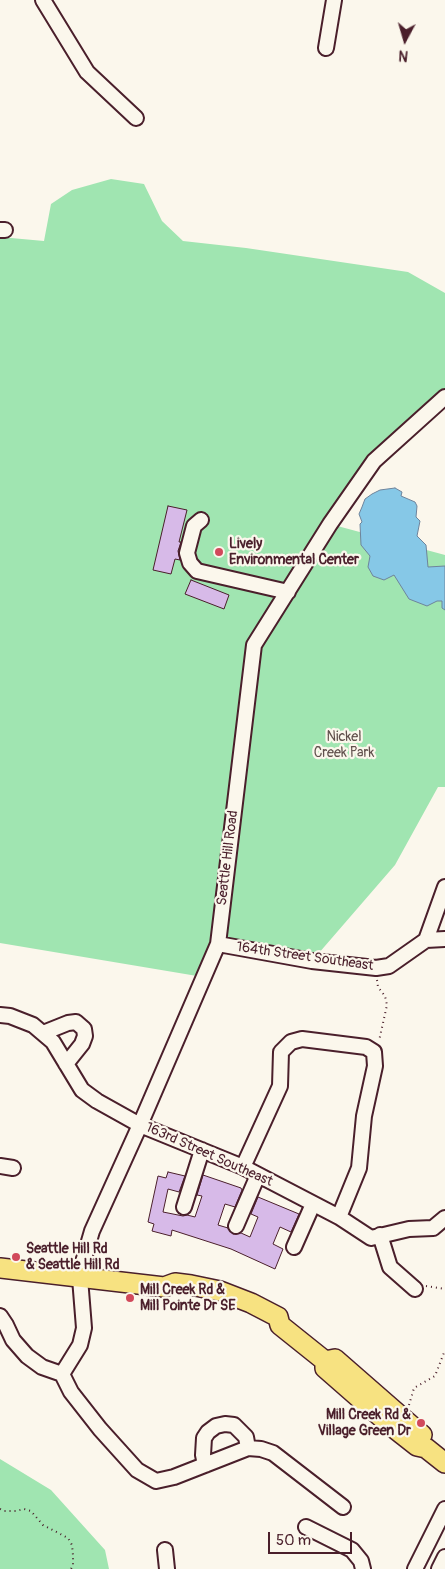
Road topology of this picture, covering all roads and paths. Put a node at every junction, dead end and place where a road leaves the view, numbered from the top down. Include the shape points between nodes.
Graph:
1 (43, 0) edge
2 (334, 0) edge
3 (326, 48) dead end
4 (136, 118) dead end
5 (445, 397) edge
6 (201, 520) dead end
7 (288, 592) junction
8 (445, 887) edge
9 (445, 939) edge
10 (426, 940) junction
11 (218, 944) junction
12 (376, 968) junction
13 (0, 1015) edge
14 (43, 1033) junction
15 (374, 1052) junction
16 (66, 1064) junction
17 (140, 1125) junction
18 (202, 1150) junction
19 (243, 1167) junction
20 (258, 1175) junction
21 (313, 1204) junction
22 (184, 1206) dead end
23 (339, 1218) junction
24 (445, 1218) edge
25 (236, 1226) dead end
26 (380, 1235) junction
27 (294, 1247) dead end
28 (0, 1268) edge
29 (80, 1278) junction
30 (415, 1289) joint
31 (445, 1289) edge
32 (0, 1316) edge
33 (445, 1350) edge
34 (325, 1361) junction
35 (62, 1374) junction
36 (404, 1420) junction
37 (248, 1448) junction
38 (426, 1448) junction
39 (445, 1463) edge
40 (205, 1465) junction
41 (343, 1507) dead end
42 (0, 1509) edge
43 (445, 1509) edge
44 (306, 1527) dead end
45 (165, 1550) dead end
46 (445, 1558) edge
47 (70, 1569) edge
48 (167, 1569) edge
49 (363, 1569) edge
50 (415, 1569) edge
51 (439, 1569) edge

1 - 4 street via 87,72
2 - 3 street
5 - 7 street, Seattle Hill Road via 374,461
6 - 7 street via 194,526 187,553 197,571
7 - 11 street, Seattle Hill Road via 254,645
8 - 10 street
9 - 10 street
10 - 12 street, 164th Street Southeast via 389,966
11 - 12 street, 164th Street Southeast
11 - 17 street, Seattle Hill Road
12 - 15 path via 378,987 388,1005
13 - 14 street, 163rd Street Southeast via 33,1025
14 - 16 street, 163rd Street Southeast via 53,1042
14 - 16 street via 76,1022 84,1029 82,1044
15 - 19 street via 366,1047 302,1040 291,1042 281,1052 280,1086
15 - 23 street via 376,1066 364,1116 359,1168
16 - 17 street, 163rd Street Southeast via 82,1090
17 - 18 street, 163rd Street Southeast
17 - 29 street, Seattle Hill Road via 92,1232
18 - 19 street, 163rd Street Southeast
18 - 22 street
19 - 20 street, 163rd Street Southeast
20 - 21 street, 163rd Street Southeast
20 - 25 street
21 - 23 street, 163rd Street Southeast
21 - 27 street
23 - 26 street, 163rd Street Southeast via 371,1238
24 - 26 street, 163rd Street Southeast via 433,1228
26 - 30 street via 390,1267
28 - 29 main road
29 - 34 main road via 164,1287 174,1295 225,1305 272,1326 280,1325
29 - 35 street, Seattle Hill Road via 84,1328 80,1345
30 - 31 path via 427,1286
32 - 35 street via 13,1340 27,1356 42,1367
33 - 36 path via 434,1376 414,1388
34 - 36 main road via 335,1359
34 - 38 main road via 325,1368 389,1424 417,1446
35 - 40 street via 71,1392 137,1470 156,1481
36 - 38 main road via 424,1437
37 - 40 street
37 - 40 street via 246,1437 234,1426 216,1426 204,1438
37 - 41 street via 273,1453
38 - 39 main road
42 - 47 path via 31,1511 43,1525 68,1538 73,1555
43 - 50 street
44 - 49 street via 352,1550
45 - 48 street
46 - 51 street

